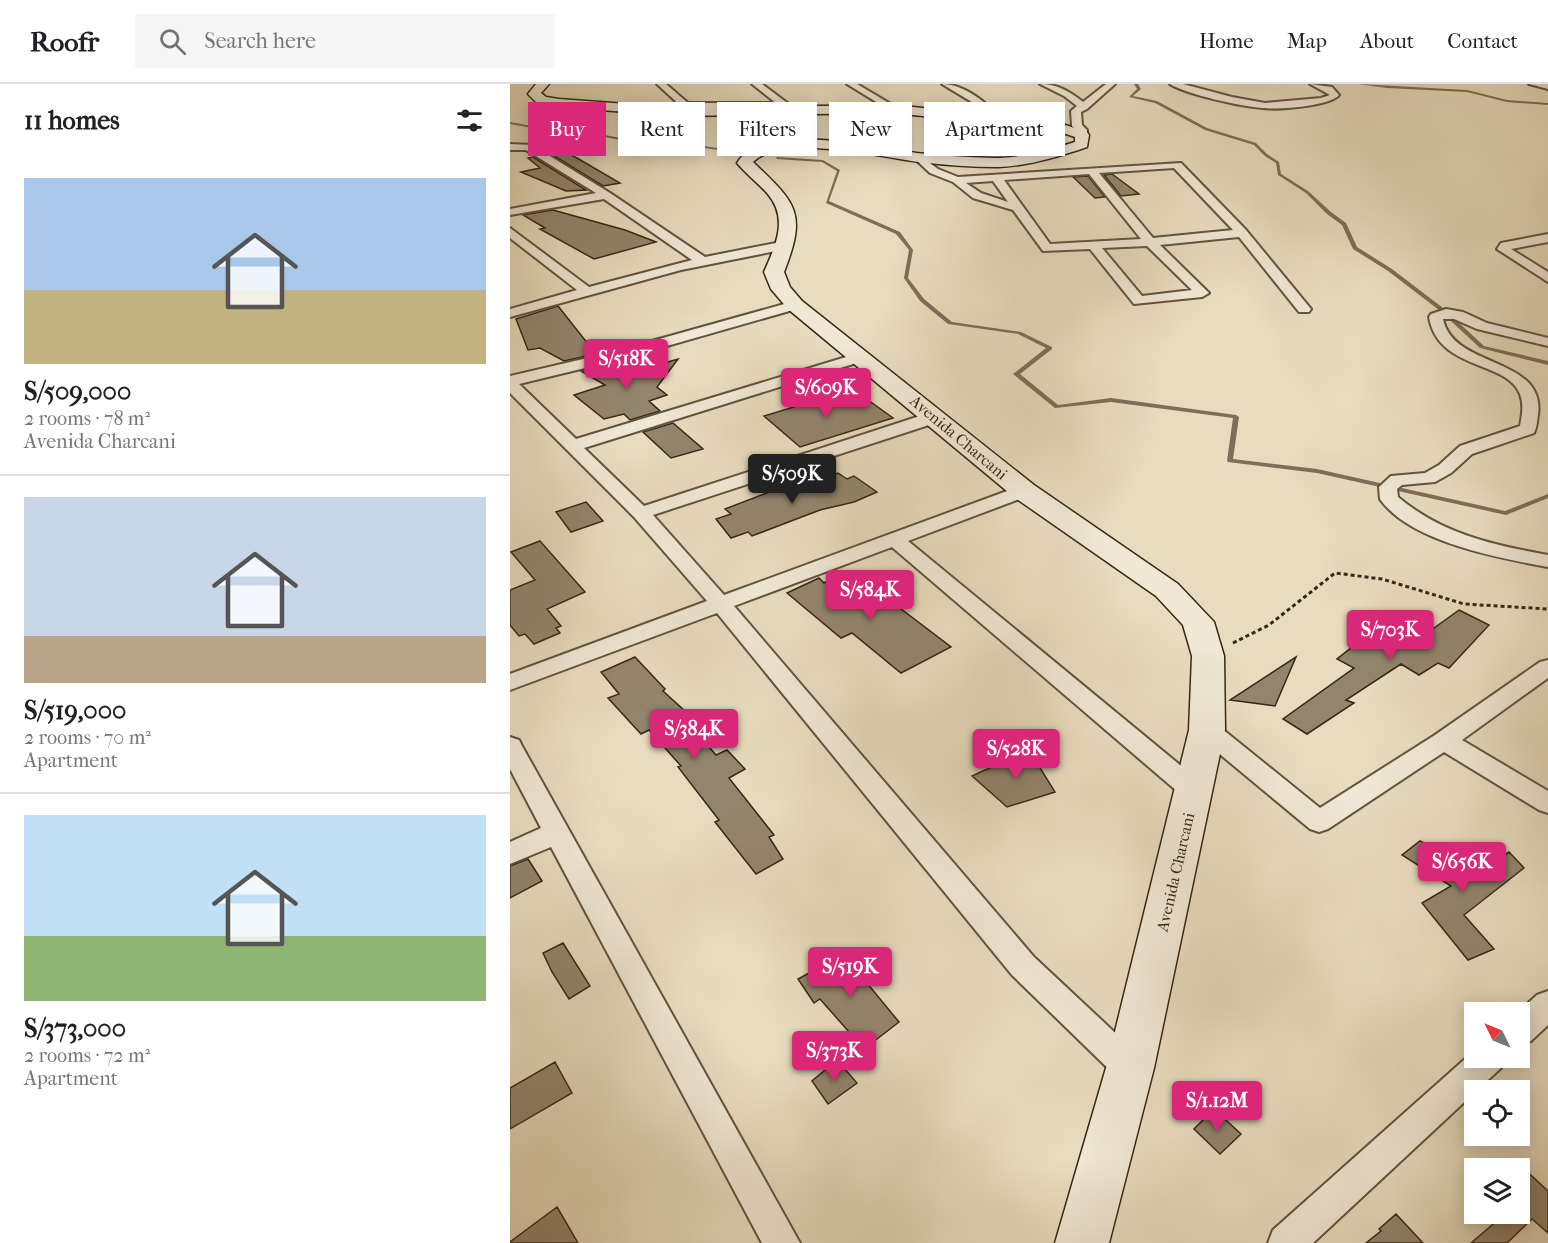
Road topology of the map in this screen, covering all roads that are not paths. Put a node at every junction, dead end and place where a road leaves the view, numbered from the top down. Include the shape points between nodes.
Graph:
1 (543, 84) edge
2 (661, 84) edge
3 (756, 84) edge
4 (851, 84) edge
5 (947, 84) edge
6 (1044, 84) edge
7 (1111, 84) edge
8 (1174, 84) edge
9 (1314, 84) edge
10 (1533, 84) edge
11 (1548, 86) edge
12 (677, 102) edge
13 (780, 102) edge
14 (882, 102) edge
15 (978, 102) edge
16 (618, 106) edge
17 (1083, 107) junction
18 (1065, 129) edge
19 (1082, 135) junction
20 (510, 147) edge
21 (918, 157) junction
22 (1091, 170) junction
23 (997, 178) junction
24 (957, 180) junction
25 (606, 195) junction
26 (1017, 207) junction
27 (510, 212) edge
28 (510, 232) edge
29 (1242, 232) junction
30 (1548, 238) edge
31 (1150, 242) junction
32 (786, 245) junction
33 (1093, 245) junction
34 (702, 261) junction
35 (1548, 278) edge
36 (586, 291) junction
37 (795, 305) junction
38 (1304, 309) dead end
39 (510, 313) edge
40 (1548, 342) edge
41 (861, 357) junction
42 (510, 383) edge
43 (935, 417) junction
44 (575, 445) junction
45 (1024, 491) junction
46 (641, 513) junction
47 (893, 538) junction
48 (1548, 561) edge
49 (721, 604) junction
50 (1548, 667) edge
51 (510, 682) edge
52 (1207, 730) junction
53 (1444, 741) junction
54 (510, 746) edge
55 (1194, 791) junction
56 (1548, 803) edge
57 (556, 833) junction
58 (510, 854) edge
59 (1548, 1005) edge
60 (1530, 1022) edge
61 (1130, 1068) junction
62 (1479, 1068) edge
63 (782, 1243) edge
64 (1082, 1243) edge
65 (1286, 1243) edge

1 - 16 main road via 534,94 542,100
2 - 12 street
3 - 13 street
4 - 14 street
5 - 15 street
6 - 17 street
7 - 17 street
8 - 9 street via 1265,106 1321,101 1335,95
10 - 11 street
17 - 19 street via 1076,111
18 - 19 main road
19 - 21 main road, Avenida Charcani via 1082,144 1048,156 987,163
20 - 25 street via 528,147
21 - 24 street via 934,171
21 - 32 main road, Avenida Charcani via 837,143 785,145 753,155 745,163 771,187 789,213
22 - 23 street
22 - 29 street via 1178,165
22 - 31 street
23 - 24 street
23 - 26 street
24 - 26 street via 984,200
25 - 27 street
25 - 34 street
26 - 33 street via 1044,246
28 - 36 street
29 - 31 street
29 - 38 street
30 - 35 street via 1503,249
31 - 33 street
31 - 33 street via 1202,293 1139,301
32 - 34 street
32 - 37 main road, Avenida Charcani via 774,272 781,290
34 - 36 street
36 - 39 street
37 - 41 main road, Avenida Charcani
37 - 42 street
40 - 48 street via 1482,326 1458,315 1446,313 1436,317 1440,333 1450,345 1523,380 1534,400 1533,417 1528,429 1466,450 1429,478 1397,480 1388,487 1389,499 1401,512 1431,530 1478,547
41 - 43 main road, Avenida Charcani
41 - 44 street
42 - 44 street
43 - 45 main road, Avenida Charcani
43 - 46 street
44 - 46 street
45 - 47 street
45 - 52 main road, Avenida Charcani via 1167,590 1198,622 1208,656
46 - 49 street
47 - 49 street
47 - 55 street
49 - 51 street
49 - 61 street via 1023,966
50 - 53 street
52 - 53 street via 1319,822
52 - 55 main road, Avenida Charcani
53 - 56 street
54 - 57 street
55 - 61 main road, Avenida Charcani
57 - 58 street
57 - 63 street
59 - 60 street
61 - 64 main road, Avenida Charcani
62 - 65 street

